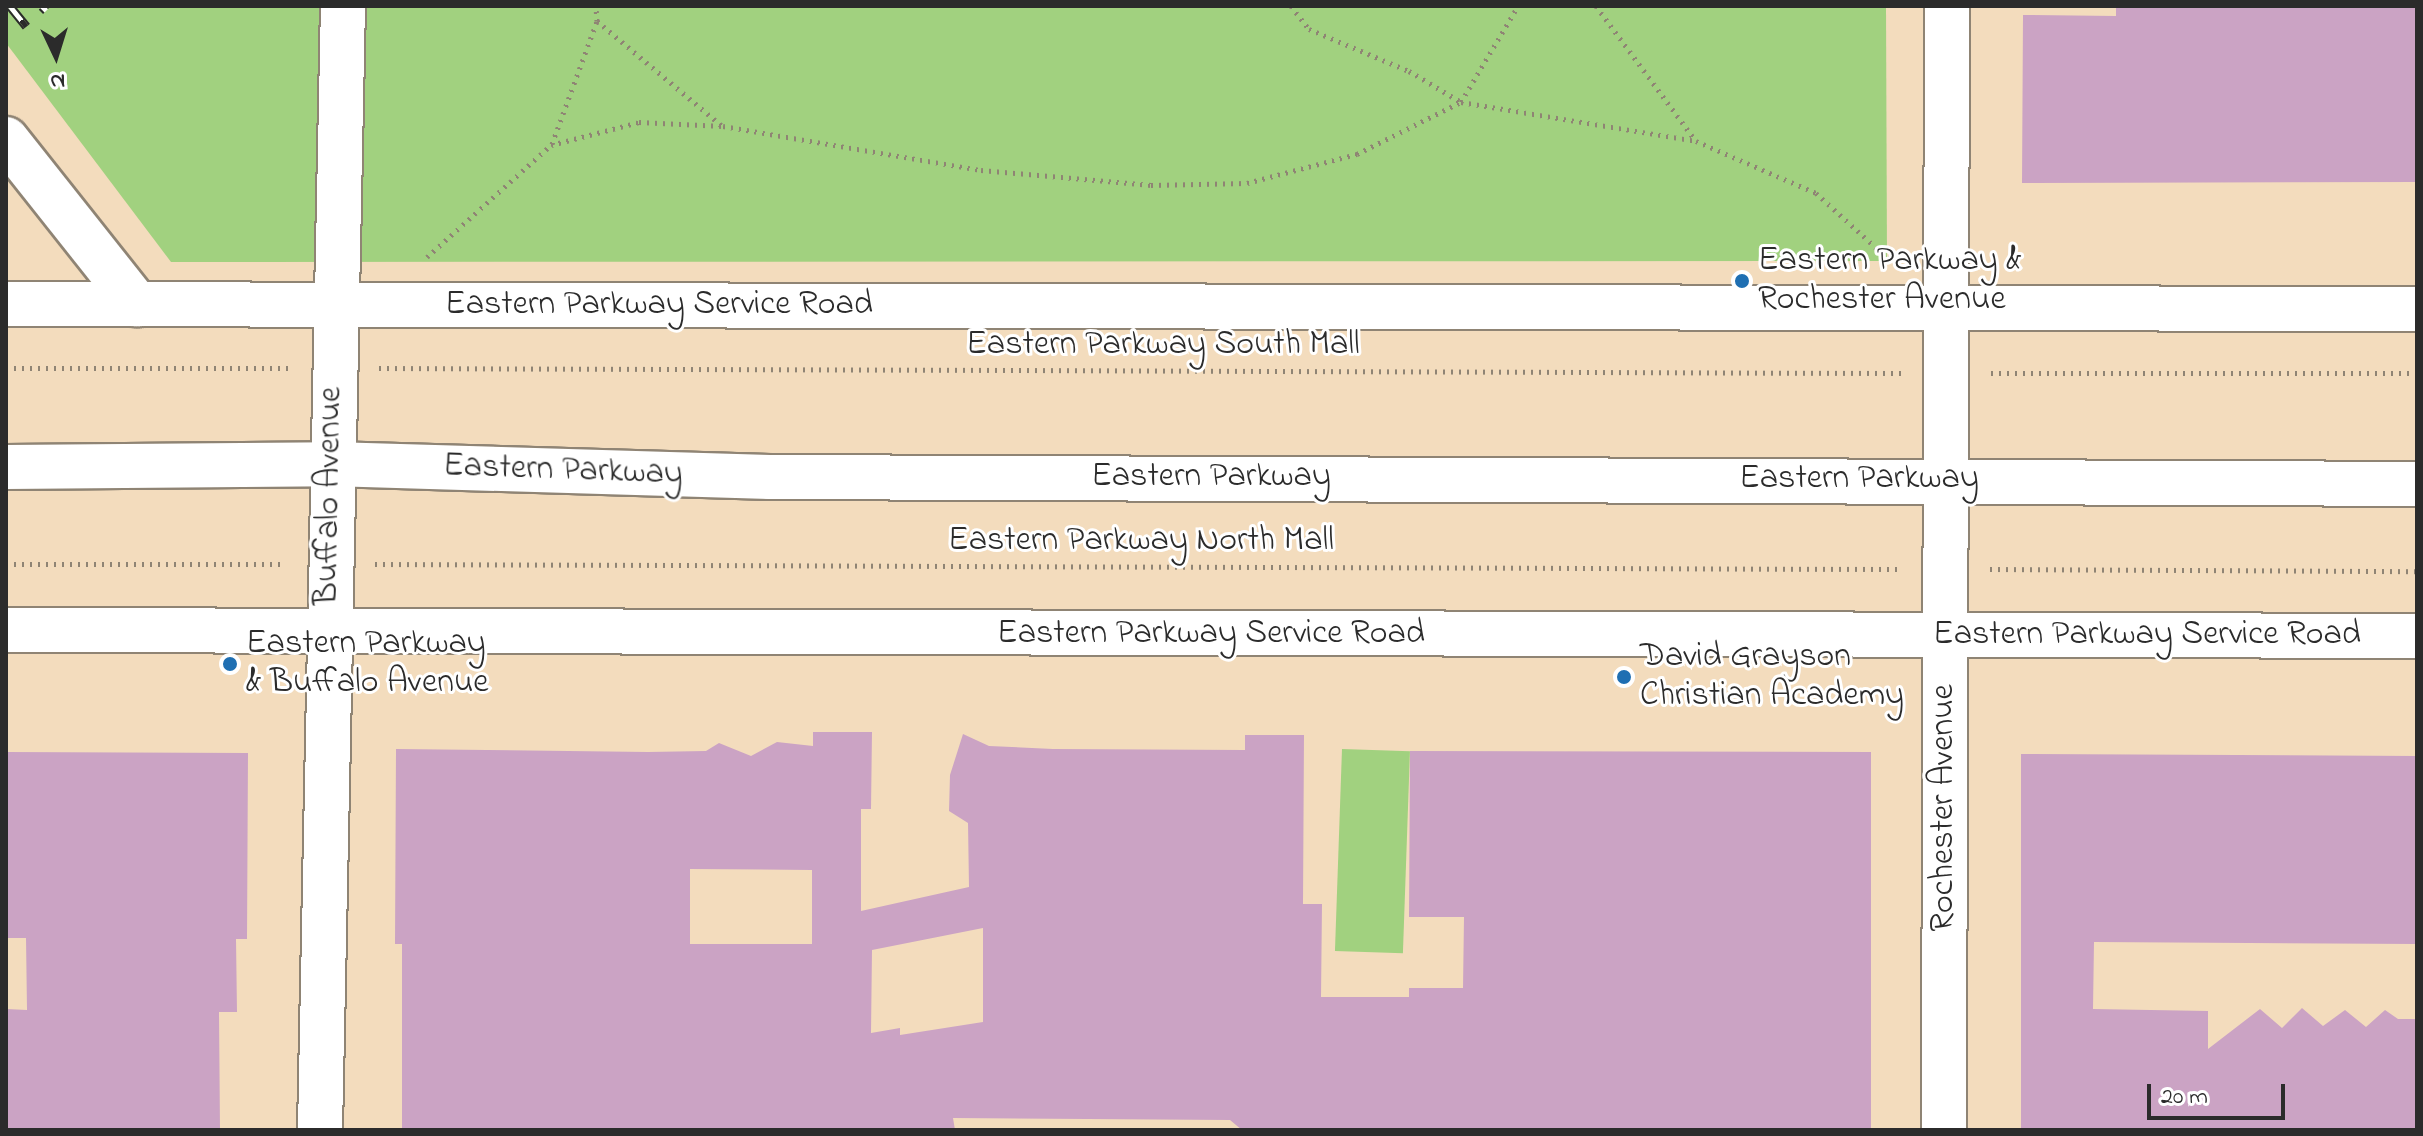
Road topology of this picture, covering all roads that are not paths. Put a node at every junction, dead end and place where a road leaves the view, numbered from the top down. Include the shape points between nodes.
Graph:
1 (343, 6) edge
2 (1947, 6) edge
3 (6, 139) edge
4 (6, 304) edge
5 (137, 304) junction
6 (335, 306) junction
7 (1946, 308) junction
8 (2417, 309) edge
9 (331, 464) junction
10 (6, 467) edge
11 (1945, 481) junction
12 (2417, 484) edge
13 (6, 630) edge
14 (327, 632) junction
15 (2417, 636) edge
16 (1945, 637) junction
17 (320, 1130) edge
18 (1944, 1130) edge

1 - 6 street, Buffalo Avenue
2 - 7 street, Rochester Avenue
3 - 5 street
4 - 5 street, Eastern Parkway Service Road
5 - 6 street, Eastern Parkway Service Road
6 - 7 street, Eastern Parkway Service Road
6 - 9 street, Buffalo Avenue
7 - 8 street, Eastern Parkway Service Road
7 - 11 street, Rochester Avenue
9 - 10 street, Eastern Parkway
9 - 11 street, Eastern Parkway via 770,477
9 - 14 street, Buffalo Avenue
11 - 12 street, Eastern Parkway
11 - 16 street, Rochester Avenue
13 - 14 street, Eastern Parkway Service Road
14 - 16 street, Eastern Parkway Service Road
14 - 17 street, Buffalo Avenue
15 - 16 street, Eastern Parkway Service Road
16 - 18 street, Rochester Avenue

